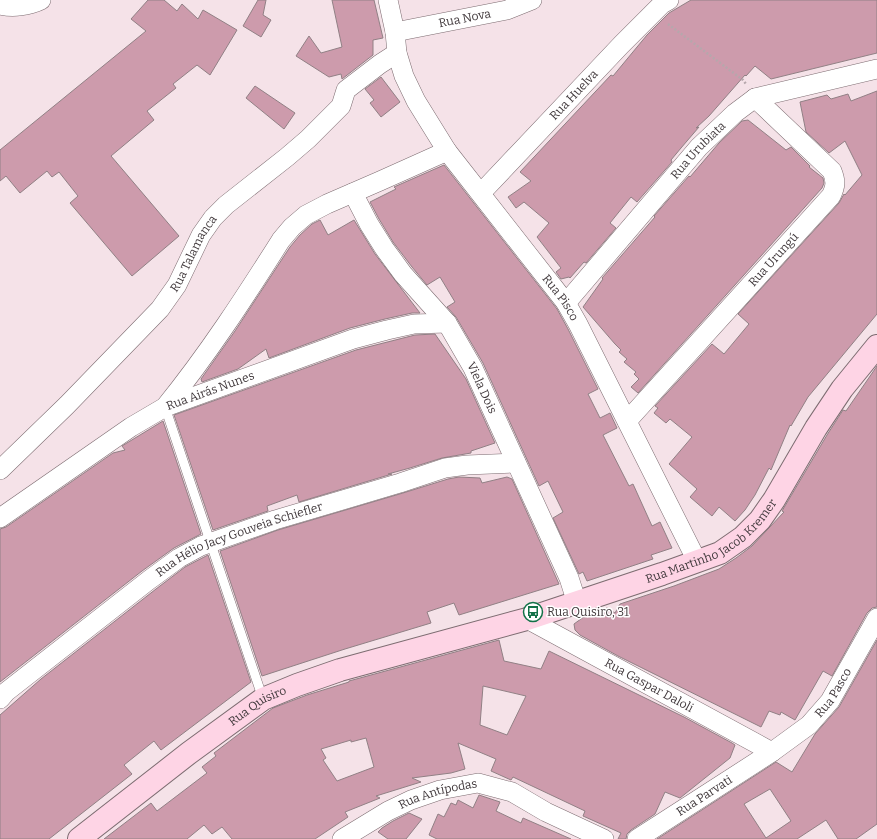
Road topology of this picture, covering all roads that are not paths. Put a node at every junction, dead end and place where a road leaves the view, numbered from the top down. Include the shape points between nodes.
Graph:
1 (41, 0) edge
2 (388, 0) edge
3 (532, 0) edge
4 (669, 0) edge
5 (0, 5) edge
6 (395, 32) junction
7 (397, 53) junction
8 (877, 69) edge
9 (755, 98) junction
10 (447, 151) junction
11 (353, 193) junction
12 (480, 193) junction
13 (566, 303) junction
14 (447, 323) junction
15 (877, 346) edge
16 (164, 407) junction
17 (627, 421) junction
18 (516, 463) junction
19 (0, 470) edge
20 (0, 518) edge
21 (211, 542) junction
22 (697, 561) junction
23 (578, 603) junction
24 (526, 618) junction
25 (877, 618) edge
26 (468, 634) joint
27 (0, 699) edge
28 (263, 699) junction
29 (772, 752) junction
30 (79, 839) edge
31 (342, 839) edge
32 (604, 839) edge
33 (637, 839) edge

1 - 5 street via 9,7
2 - 6 street, Rua Pisco
3 - 6 street, Rua Nova via 507,10
4 - 12 street, Rua Huelva via 653,12
6 - 7 street, Rua Pisco
7 - 10 street, Rua Pisco via 416,101
7 - 19 street, Rua Talamanca via 346,90 341,106 308,139 213,218 160,309
8 - 9 street, Rua Urubiata
9 - 13 street, Rua Urubiata via 699,147
9 - 17 street, Rua Urungú via 832,171 836,186 831,196
10 - 11 street
10 - 12 street, Rua Pisco
11 - 14 street, Viela Dois via 384,248 403,274
11 - 16 street via 306,215 292,227 217,338
12 - 13 street, Rua Pisco
13 - 17 street, Rua Pisco
14 - 16 street, Rua Airás Nunes via 414,324 353,339
14 - 18 street, Viela Dois via 474,368
15 - 22 street, Rua Martinho Jacob Kremer via 837,395 760,520 743,537 720,553
16 - 20 street, Rua Airás Nunes
16 - 21 lane
17 - 22 street, Rua Pisco
18 - 21 street, Rua Hélio Jacy Gouveia Schiefler via 445,468
18 - 23 street, Viela Dois
21 - 27 street, Rua Hélio Jacy Gouveia Schiefler via 179,558 149,580
21 - 28 lane
22 - 23 street, Rua Martinho Jacob Kremer
23 - 24 street, Rua Martinho Jacob Kremer
24 - 26 street, Rua Martinho Jacob Kremer
24 - 29 street, Rua Gaspar Daloli
25 - 29 street, Rua Pasco via 830,701 809,726
26 - 28 street, Rua Quisiro via 340,670
28 - 30 street, Rua Quisiro
29 - 33 street, Rua Parvati
31 - 32 street, Rua Antípodas via 411,800 440,790 478,783 512,792 546,812

